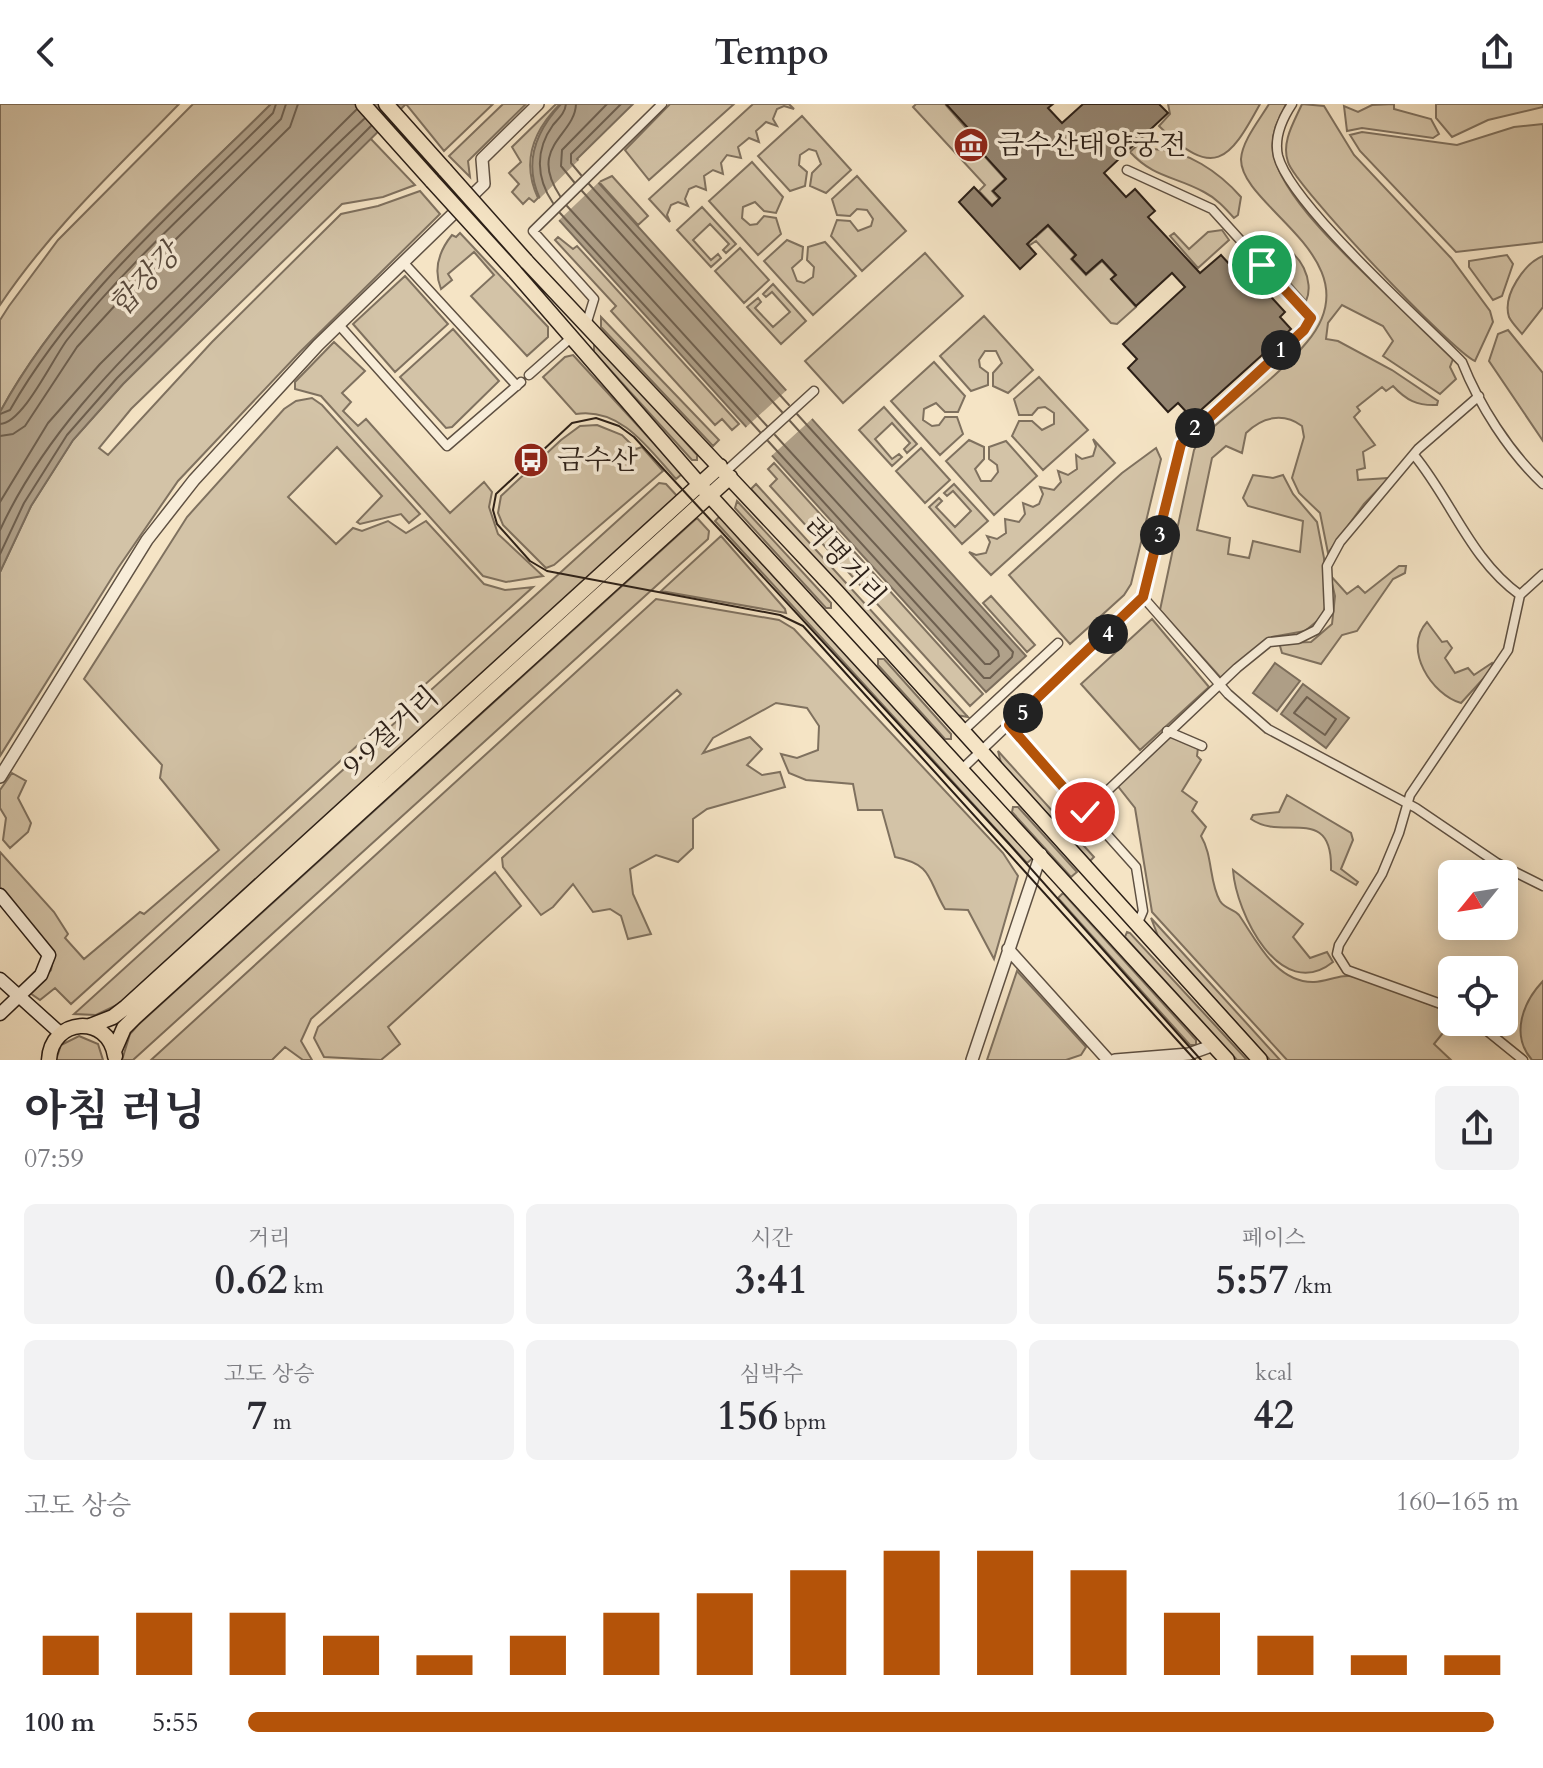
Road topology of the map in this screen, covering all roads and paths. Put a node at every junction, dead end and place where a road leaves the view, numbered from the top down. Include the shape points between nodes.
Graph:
1 (363, 104) edge
2 (386, 104) edge
3 (538, 104) edge
4 (662, 104) edge
5 (1292, 104) edge
6 (1127, 170) dead end
7 (403, 262) junction
8 (520, 266) junction
9 (339, 325) junction
10 (586, 325) junction
11 (573, 337) junction
12 (529, 375) dead end
13 (814, 391) dead end
14 (1479, 396) junction
15 (1414, 455) junction
16 (725, 471) junction
17 (1543, 484) edge
18 (704, 490) junction
19 (1543, 574) edge
20 (1520, 595) junction
21 (1143, 597) junction
22 (1058, 643) dead end
23 (1220, 683) junction
24 (1009, 725) junction
25 (1167, 731) junction
26 (962, 732) junction
27 (1202, 746) dead end
28 (980, 752) junction
29 (962, 769) junction
30 (0, 777) edge
31 (1407, 803) junction
32 (1085, 812) junction
33 (1041, 854) junction
34 (1543, 886) edge
35 (0, 895) edge
36 (1137, 925) junction
37 (1008, 949) junction
38 (0, 979) edge
39 (18, 998) junction
40 (1438, 1003) edge
41 (0, 1014) edge
42 (90, 1026) junction
43 (60, 1033) junction
44 (1493, 1036) edge
45 (1214, 1045) junction
46 (115, 1056) edge
47 (49, 1060) edge
48 (972, 1060) edge
49 (1108, 1060) edge
50 (1115, 1060) edge
51 (1227, 1060) edge
52 (1260, 1060) edge
53 (1523, 1060) edge

1 - 8 highway, 려명거리, bridge via 432,181
2 - 8 highway, 려명거리, bridge
3 - 7 street via 482,159 484,184
4 - 10 street via 533,231 594,299
5 - 14 street via 1277,139 1284,170 1330,229 1462,362
6 - 21 street via 1212,209 1311,318 1181,444
7 - 9 street
7 - 9 street via 519,384 447,446
8 - 10 highway, 려명거리
8 - 11 highway, 려명거리
9 - 30 street via 194,480 147,540
10 - 16 highway, 려명거리
11 - 12 street
11 - 18 highway, 려명거리
13 - 16 street
14 - 15 street
14 - 17 street via 1521,462
15 - 20 street via 1480,560
15 - 23 street via 1331,557 1325,620 1307,636 1269,642
16 - 18 highway, 9·9절거리
16 - 26 highway, 려명거리
18 - 29 highway, 려명거리
18 - 42 highway, 9·9절거리 via 126,1007
18 - 46 highway, 9·9절거리 via 135,1017 124,1028
19 - 20 street
20 - 31 street via 1514,631 1499,667
21 - 23 street
21 - 24 street
22 - 26 street
23 - 25 street
23 - 31 street via 1268,729
24 - 28 street
24 - 32 street
25 - 27 street
25 - 32 street
26 - 28 highway, 려명거리
28 - 29 street
28 - 36 highway, 려명거리
29 - 33 highway, 려명거리
31 - 34 street via 1497,863
31 - 40 street via 1382,874 1337,954 1347,970
32 - 36 street via 1136,867 1143,911
33 - 37 street
33 - 45 highway, 려명거리
35 - 39 main road via 49,955 41,975
36 - 52 highway, 려명거리
37 - 48 street
37 - 49 street
38 - 39 main road
39 - 41 main road
39 - 43 main road
42 - 43 highway, 9·9절거리
42 - 46 highway via 106,1035
43 - 47 highway
44 - 53 street
45 - 50 street via 1189,1054
45 - 51 highway, 려명거리

